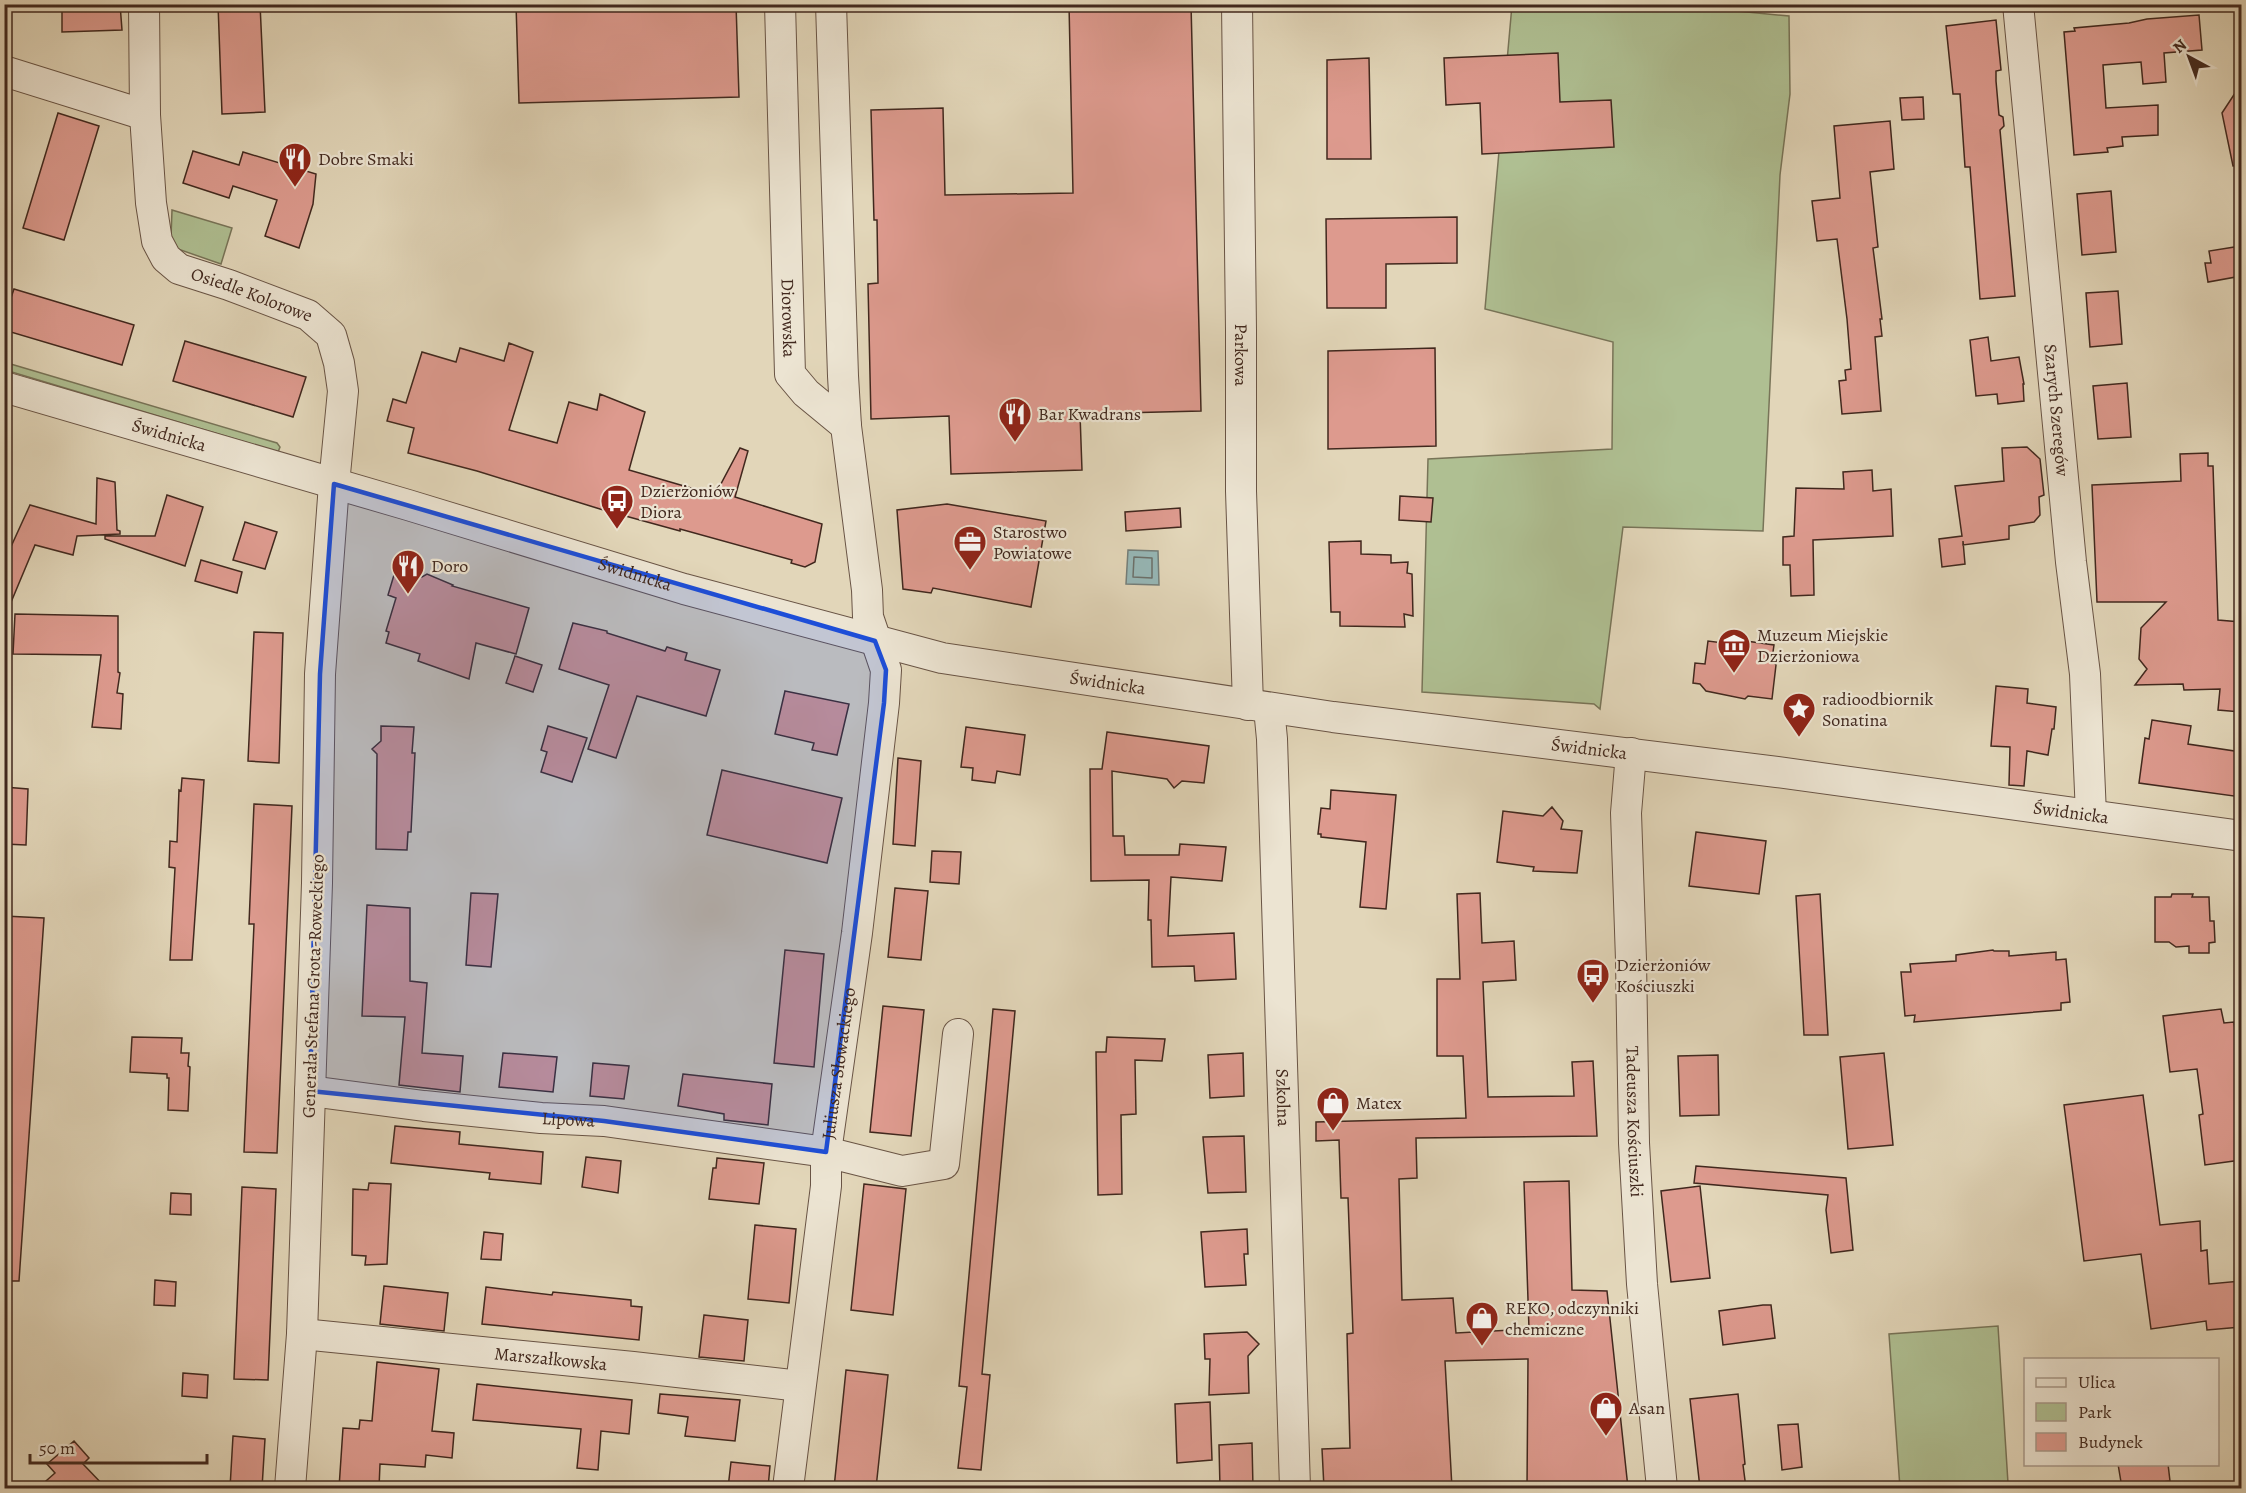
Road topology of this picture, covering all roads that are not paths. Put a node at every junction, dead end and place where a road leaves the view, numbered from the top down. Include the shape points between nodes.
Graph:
1 (144, 4) edge
2 (780, 4) edge
3 (831, 4) edge
4 (1237, 4) edge
5 (2018, 4) edge
6 (4, 71) edge
7 (145, 115) junction
8 (843, 376) junction
9 (4, 387) edge
10 (807, 393) junction
11 (846, 426) junction
12 (334, 484) junction
13 (875, 641) junction
14 (1258, 706) junction
15 (1631, 753) junction
16 (2091, 815) junction
17 (2241, 836) edge
18 (958, 1034) dead end
19 (310, 1091) junction
20 (826, 1152) junction
21 (302, 1334) junction
22 (800, 1386) junction
23 (290, 1488) edge
24 (788, 1488) edge
25 (1295, 1488) edge
26 (1662, 1488) edge

1 - 7 street, Osiedle Kolorowe
2 - 10 street, Diorowska via 790,374
3 - 8 street
4 - 14 street, Parkowa via 1241,491
5 - 16 street, Szarych Szeregów via 2085,674
6 - 7 street
7 - 12 street, Osiedle Kolorowe via 151,203 158,241 166,258 179,269 308,315 331,335 343,391
8 - 10 street via 821,392
8 - 11 street
9 - 12 street, Świdnicka
10 - 11 street, Diorowska
11 - 13 street via 868,617
12 - 13 street, Świdnicka via 684,589
12 - 19 street, Generała Stefana Grota-Roweckiego via 320,674
13 - 14 street, Świdnicka via 942,658
13 - 20 street, Juliusza Słowackiego via 886,670 884,703
14 - 15 street, Świdnicka
14 - 25 street, Szkolna via 1272,739
15 - 16 street, Świdnicka
15 - 26 street, Tadeusza Kościuszki via 1626,813 1634,1143 1643,1295
16 - 17 street, Świdnicka
18 - 20 street, Lipowa via 944,1164 902,1171
19 - 20 street, Lipowa via 436,1108 604,1121
19 - 21 street, Generała Stefana Grota-Roweckiego
20 - 22 street, Juliusza Słowackiego via 826,1186
21 - 22 street, Marszałkowska
21 - 23 street, Generała Stefana Grota-Roweckiego
22 - 24 street, Juliusza Słowackiego

